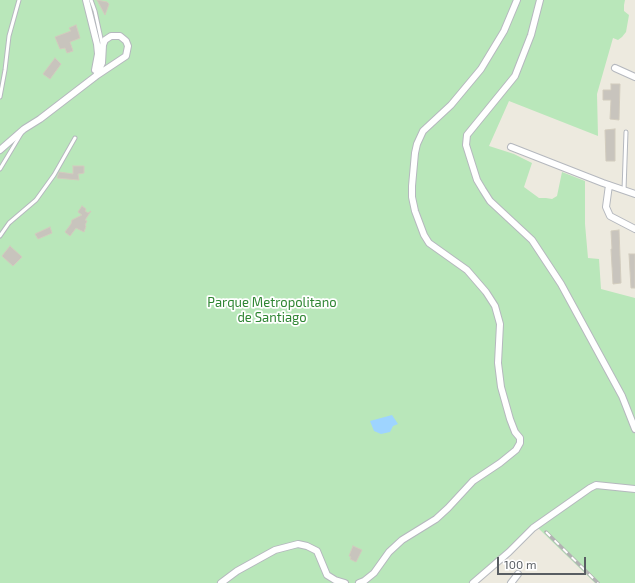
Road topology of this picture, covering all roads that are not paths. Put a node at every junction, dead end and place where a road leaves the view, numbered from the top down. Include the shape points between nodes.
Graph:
1 (19, 0) edge
2 (86, 0) edge
3 (91, 0) edge
4 (517, 0) edge
5 (540, 0) edge
6 (103, 45) junction
7 (103, 56) junction
8 (115, 63) junction
9 (615, 68) dead end
10 (94, 76) junction
11 (635, 77) edge
12 (0, 97) edge
13 (24, 129) junction
14 (626, 132) dead end
15 (75, 138) dead end
16 (511, 148) dead end
17 (0, 150) edge
18 (0, 169) edge
19 (609, 185) junction
20 (624, 190) junction
21 (635, 194) edge
22 (635, 229) edge
23 (0, 236) edge
24 (635, 429) edge
25 (635, 489) edge
26 (518, 574) dead end
27 (221, 583) edge
28 (345, 583) edge
29 (359, 583) edge
30 (473, 583) edge
31 (511, 583) edge

1 - 12 lane via 9,36
2 - 10 street via 97,44
3 - 6 lane
4 - 29 street via 504,31 481,68 451,105 423,131 415,153 412,197 415,211 429,243 467,270 495,306 500,324 498,363 501,387 520,443 516,450 500,463 473,481 439,516 402,540 389,552 374,573
5 - 24 street via 531,35 515,76 467,135 466,145 477,180 490,201 532,240 561,284 622,396
6 - 7 street
6 - 8 street via 107,38 115,35 126,41 126,56
7 - 8 street via 108,62
7 - 10 street
8 - 10 street
9 - 11 street
10 - 13 street
13 - 17 street
13 - 18 lane
14 - 20 lane
15 - 23 lane via 41,194 9,223
16 - 19 street
19 - 20 street
19 - 22 street via 606,207 610,216
20 - 21 street
25 - 30 street via 596,485 533,528
26 - 31 street
27 - 28 street via 275,550 298,544 317,551 328,575

